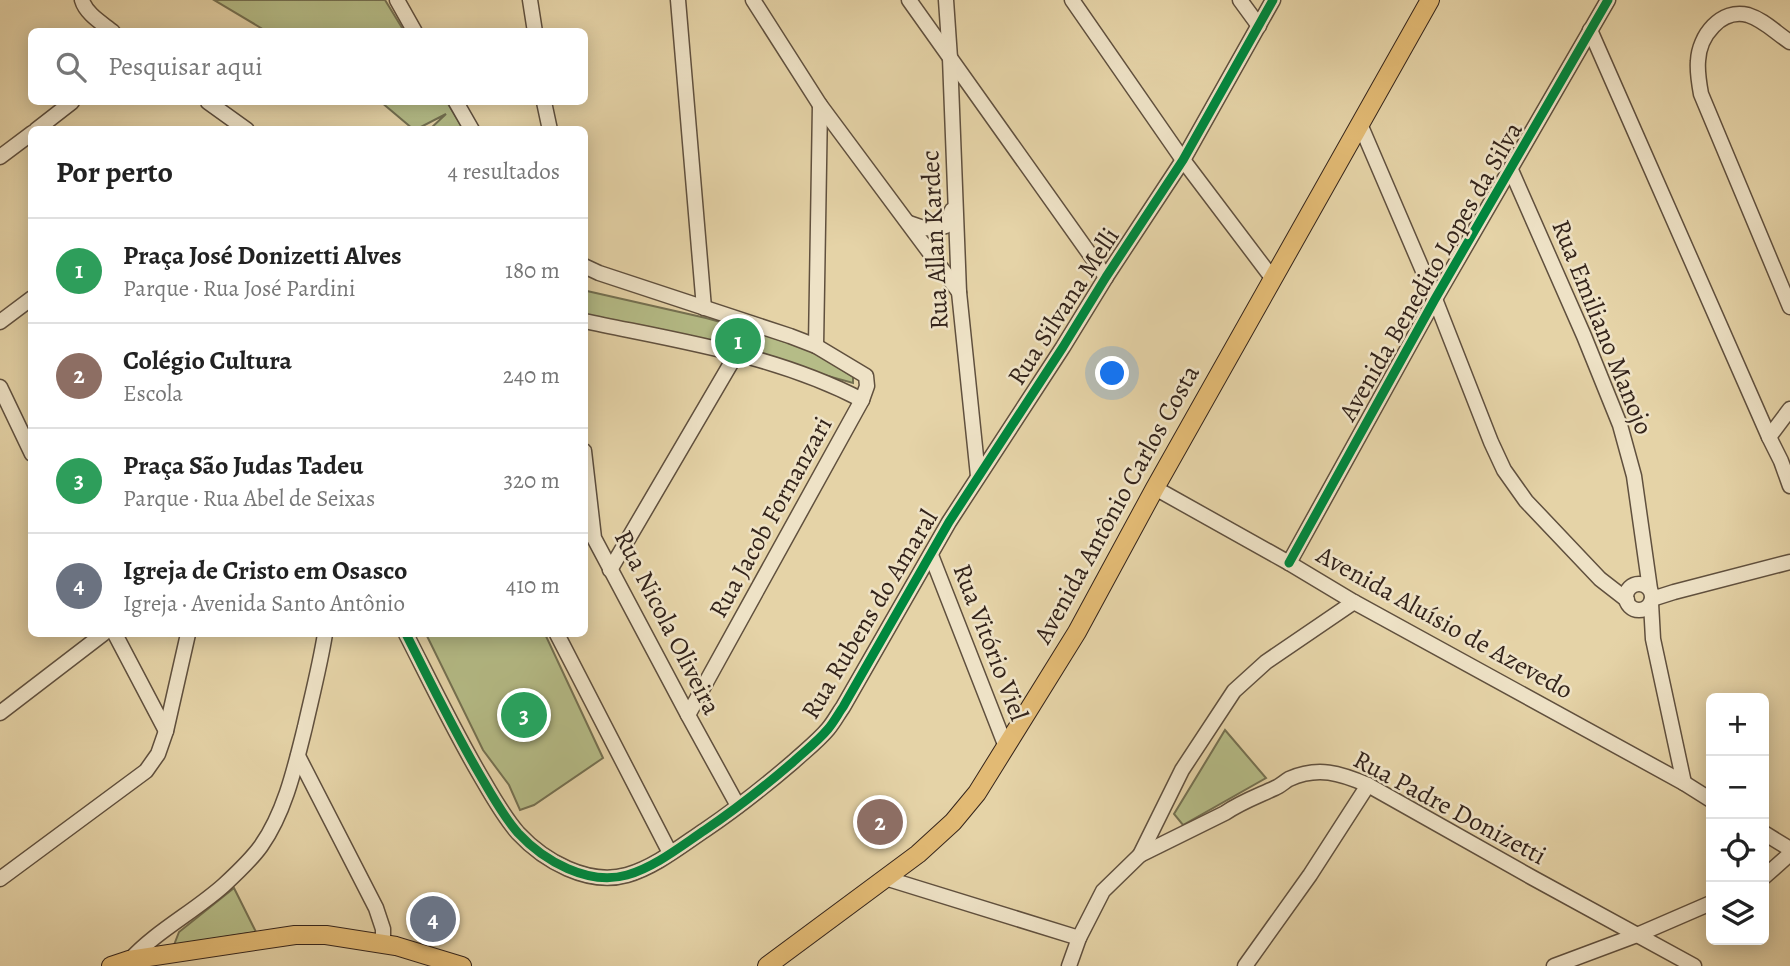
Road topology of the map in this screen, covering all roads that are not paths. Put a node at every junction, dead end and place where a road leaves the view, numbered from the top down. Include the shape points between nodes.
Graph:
1 (82, 0) edge
2 (397, 0) edge
3 (530, 0) edge
4 (678, 0) edge
5 (752, 0) edge
6 (909, 0) edge
7 (946, 0) edge
8 (1072, 0) edge
9 (1240, 0) edge
10 (1273, 0) edge
11 (1430, 0) edge
12 (1608, 0) edge
13 (1259, 26) junction
14 (108, 28) edge
15 (413, 28) edge
16 (534, 28) edge
17 (1590, 30) junction
18 (1790, 42) edge
19 (950, 58) junction
20 (68, 105) edge
21 (212, 105) edge
22 (458, 105) edge
23 (820, 105) junction
24 (1360, 124) junction
25 (41, 126) edge
26 (240, 126) edge
27 (470, 126) edge
28 (28, 136) edge
29 (0, 157) edge
30 (1183, 160) junction
31 (1511, 170) junction
32 (955, 199) junction
33 (907, 223) junction
34 (588, 268) edge
35 (1106, 277) junction
36 (1273, 279) junction
37 (959, 292) junction
38 (1435, 299) junction
39 (28, 301) edge
40 (1790, 307) edge
41 (704, 308) junction
42 (0, 322) edge
43 (588, 322) edge
44 (752, 324) junction
45 (816, 346) junction
46 (737, 353) junction
47 (0, 387) edge
48 (862, 400) junction
49 (1790, 409) edge
50 (1769, 437) junction
51 (28, 446) edge
52 (1786, 462) edge
53 (978, 476) junction
54 (1790, 486) edge
55 (1155, 488) junction
56 (589, 534) edge
57 (932, 555) junction
58 (1790, 562) edge
59 (1289, 563) junction
60 (610, 570) junction
61 (1642, 595) junction
62 (1354, 602) junction
63 (99, 637) edge
64 (118, 637) edge
65 (187, 637) edge
66 (325, 637) edge
67 (408, 637) edge
68 (559, 637) edge
69 (1653, 639) junction
70 (0, 713) edge
71 (688, 715) junction
72 (166, 731) junction
73 (1006, 747) junction
74 (298, 756) junction
75 (1684, 783) junction
76 (1368, 785) junction
77 (1706, 797) edge
78 (738, 806) junction
79 (1769, 837) edge
80 (1790, 852) edge
81 (670, 853) junction
82 (1140, 855) junction
83 (1769, 872) edge
84 (885, 878) junction
85 (0, 879) edge
86 (1706, 905) edge
87 (1637, 935) junction
88 (1079, 937) junction
89 (383, 945) junction
90 (129, 963) edge
91 (111, 966) edge
92 (462, 966) edge
93 (767, 966) edge
94 (1069, 966) edge
95 (1245, 966) edge
96 (1554, 966) edge
97 (1693, 966) edge

1 - 14 street
2 - 15 street
3 - 16 street
4 - 41 street
5 - 23 street
6 - 19 street
7 - 19 street, Rua Allan Kardec
8 - 30 street
9 - 13 street
10 - 13 street, Rua Silvana Melli
11 - 24 main road, Avenida Antônio Carlos Costa
12 - 17 street, Avenida Benedito Lopes da Silva
13 - 30 street, Rua Silvana Melli
17 - 31 street, Avenida Benedito Lopes da Silva
17 - 50 street
18 - 40 street via 1763,22 1731,14 1708,32 1698,61 1701,94
19 - 32 street, Rua Allan Kardec
19 - 35 street
20 - 25 street
21 - 26 street
22 - 27 street
23 - 33 street
23 - 45 street
24 - 36 main road, Avenida Antônio Carlos Costa
24 - 38 street
28 - 29 street
30 - 35 street, Rua Silvana Melli
30 - 36 street
31 - 38 street, Avenida Benedito Lopes da Silva
31 - 61 street, Rua Emiliano Manojo via 1616,415 1634,476 1645,548
32 - 33 street via 946,226 924,229
32 - 37 street, Rua Allan Kardec
33 - 37 street
34 - 41 street
35 - 53 street, Rua Silvana Melli
36 - 55 main road, Avenida Antônio Carlos Costa
37 - 53 street, Rua Allan Kardec
38 - 59 street, Avenida Benedito Lopes da Silva
38 - 61 street via 1504,470 1526,501 1606,584
39 - 42 street
41 - 44 street
43 - 46 street
44 - 45 street
44 - 46 street
45 - 48 street, Rua Jacob Fornanzari via 866,376
46 - 48 street via 813,377
46 - 60 street
47 - 51 street
48 - 71 street, Rua Jacob Fornanzari
49 - 50 street
50 - 52 street
52 - 54 street
53 - 57 street, Rua Rubens do Amaral
55 - 59 street, Avenida Aluísio de Azevedo
55 - 73 main road, Avenida Antônio Carlos Costa via 1077,632
56 - 60 street, Rua Nicola Oliveira
57 - 73 street, Rua Vitório Viel
57 - 78 street, Rua Rubens do Amaral via 829,728
58 - 61 street via 1674,592
59 - 62 street, Avenida Aluísio de Azevedo
60 - 71 street, Rua Nicola Oliveira
61 - 69 street, Rua Emiliano Manojo
61 - 69 street, Rua Emiliano Manojo
62 - 75 street, Avenida Aluísio de Azevedo
62 - 82 street via 1266,662 1234,691 1182,770
63 - 70 street
64 - 72 street
65 - 72 street
66 - 74 street
67 - 81 street, Rua Rubens do Amaral via 479,775 529,843 568,869 605,878 625,876
68 - 81 street
69 - 75 street, Rua Emiliano Manojo
71 - 78 street, Rua Nicola Oliveira
72 - 85 street via 146,771
73 - 84 main road, Avenida Antônio Carlos Costa via 953,822
74 - 89 street via 376,908
74 - 90 street via 278,815 253,856
75 - 77 street, Avenida Aluísio de Azevedo
76 - 82 street, Rua Padre Donizetti via 1323,771 1300,775
76 - 87 street, Rua Padre Donizetti
76 - 95 street
78 - 81 street, Rua Rubens do Amaral
79 - 80 street
80 - 83 street
82 - 88 street via 1103,891
84 - 88 street
84 - 93 main road, Avenida Antônio Carlos Costa
86 - 87 street
87 - 96 street
87 - 97 street, Rua Padre Donizetti
88 - 94 street
89 - 90 main road via 326,935 295,935
89 - 92 main road
90 - 91 main road

